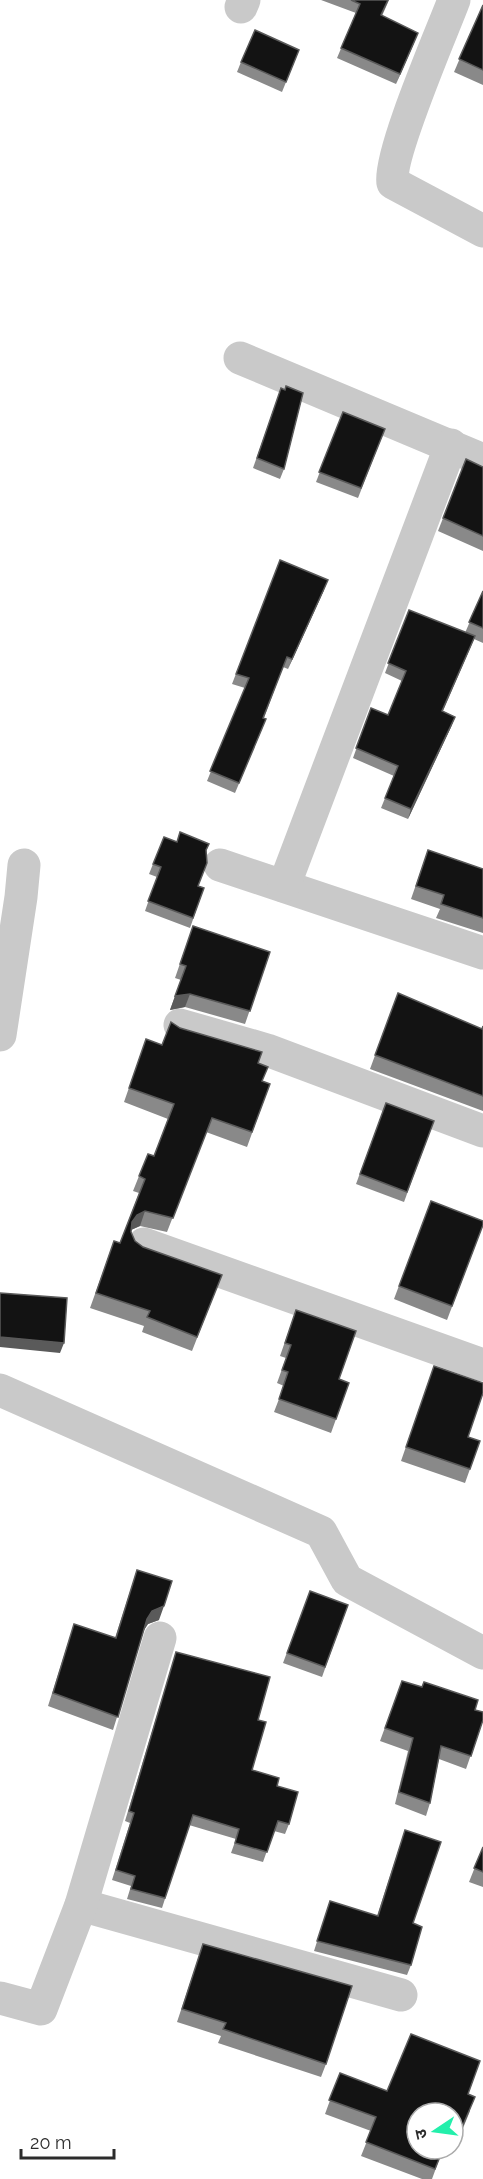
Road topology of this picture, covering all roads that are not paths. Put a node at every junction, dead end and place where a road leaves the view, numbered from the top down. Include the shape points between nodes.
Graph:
1 (454, 0) edge
2 (483, 231) edge
3 (240, 358) dead end
4 (451, 446) junction
5 (483, 460) edge
6 (24, 865) dead end
7 (220, 865) dead end
8 (284, 886) junction
9 (483, 953) edge
10 (180, 1025) edge
11 (0, 1035) edge
12 (483, 1131) edge
13 (144, 1244) edge
14 (483, 1365) edge
15 (0, 1390) edge
16 (160, 1638) dead end
17 (483, 1653) edge
18 (81, 1905) junction
19 (401, 1995) dead end
20 (0, 1998) edge

1 - 2 street via 402,136 392,176 393,183 416,197
3 - 4 street
4 - 5 street
4 - 8 street
6 - 11 street
7 - 8 street
8 - 9 street
10 - 12 street via 267,1050
13 - 14 street
15 - 17 street via 321,1532 347,1580
16 - 18 street
18 - 19 street
18 - 20 street via 40,2009

